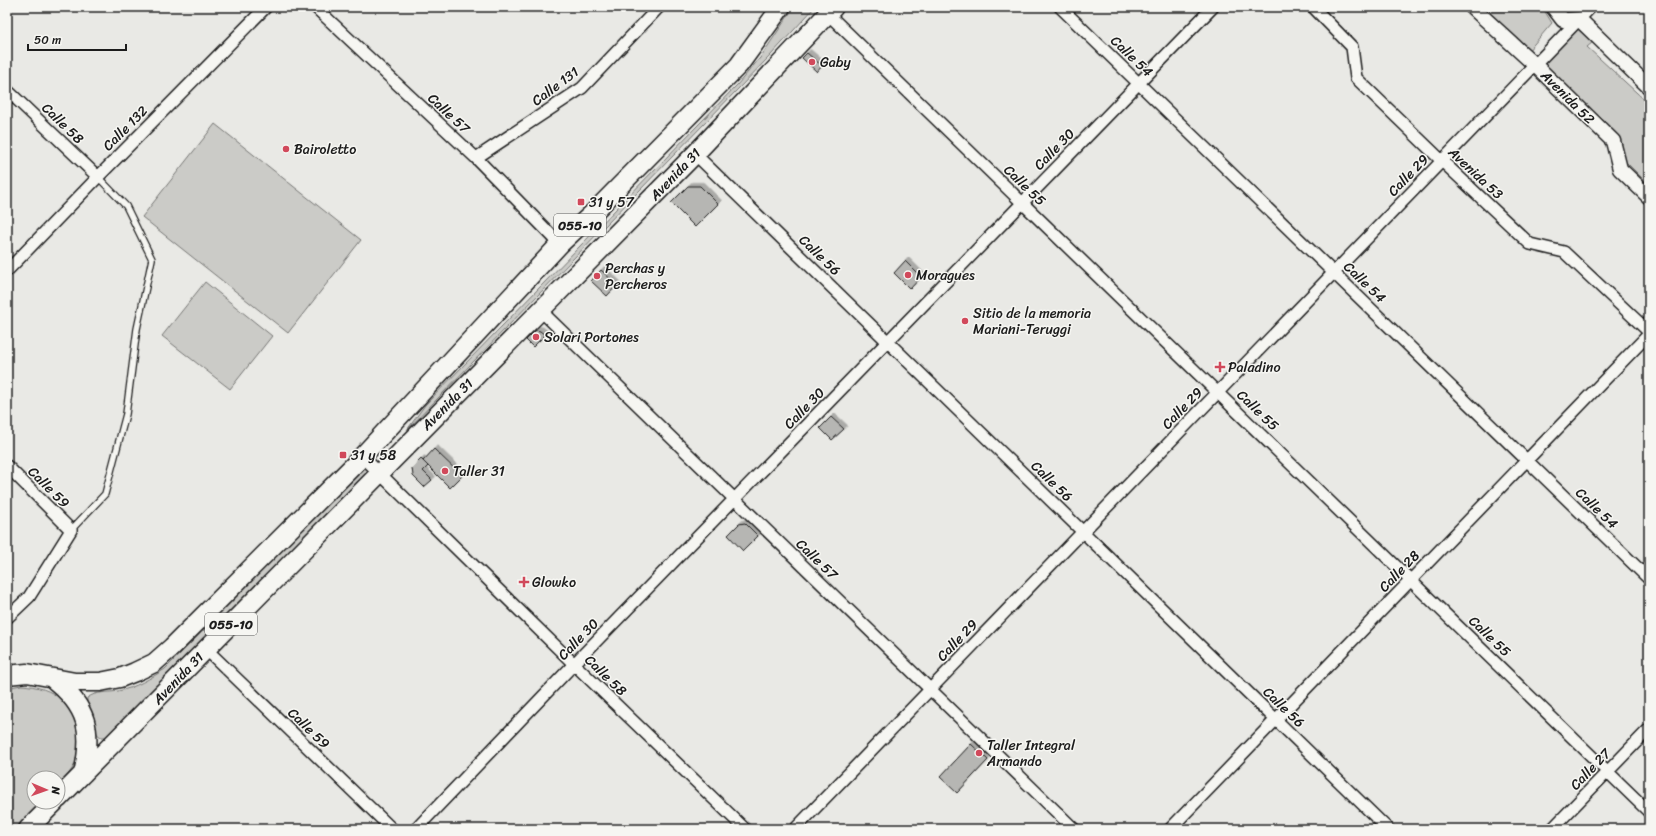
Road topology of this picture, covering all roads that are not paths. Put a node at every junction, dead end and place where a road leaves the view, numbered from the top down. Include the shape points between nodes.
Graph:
1 (266, 7) edge
2 (315, 7) edge
3 (659, 7) edge
4 (781, 7) edge
5 (1060, 7) edge
6 (1213, 7) edge
7 (1313, 7) edge
8 (1472, 7) edge
9 (1553, 7) edge
10 (1591, 7) edge
11 (831, 10) edge
12 (1579, 19) junction
13 (1535, 65) junction
14 (1139, 83) junction
15 (1649, 87) edge
16 (7, 90) edge
17 (695, 154) junction
18 (476, 158) junction
19 (1442, 161) junction
20 (98, 177) junction
21 (1649, 197) edge
22 (1023, 203) junction
23 (560, 244) junction
24 (7, 271) edge
25 (1334, 272) junction
26 (540, 310) junction
27 (1649, 333) edge
28 (888, 343) junction
29 (1218, 392) junction
30 (362, 456) junction
31 (1527, 460) junction
32 (7, 466) edge
33 (379, 473) junction
34 (735, 500) junction
35 (71, 530) junction
36 (1083, 532) junction
37 (1649, 579) edge
38 (1411, 580) junction
39 (7, 618) edge
40 (206, 649) junction
41 (574, 664) junction
42 (7, 675) edge
43 (53, 679) junction
44 (930, 690) junction
45 (1276, 720) junction
46 (1649, 729) edge
47 (1608, 772) junction
48 (84, 774) junction
49 (66, 792) edge
50 (48, 810) edge
51 (1649, 812) edge
52 (28, 829) edge
53 (392, 829) edge
54 (416, 829) edge
55 (745, 829) edge
56 (795, 829) edge
57 (1074, 829) edge
58 (1170, 829) edge
59 (1388, 829) edge
60 (1552, 829) edge

1 - 20 street, Calle 132
2 - 18 street, Calle 57
3 - 18 street, Calle 131 via 582,88
4 - 23 highway, Avenida 31 / 055-10 via 739,65
5 - 14 street, Calle 54
6 - 14 street, Calle 30
7 - 19 street, Avenida 53 via 1352,47 1356,78
8 - 13 street, Avenida 52
9 - 12 street via 1563,20
10 - 12 street, Calle 29
11 - 17 highway, Avenida 31 / 055-10
11 - 22 street, Calle 55
12 - 13 street, Calle 29
12 - 15 street
13 - 19 street, Calle 29
13 - 21 street, Avenida 52 via 1613,141 1620,169
14 - 22 street, Calle 30
14 - 25 street, Calle 54
16 - 20 street, Calle 58
17 - 26 highway, Avenida 31 / 055-10
17 - 28 street, Calle 56
18 - 23 street, Calle 57
19 - 25 street, Calle 29
19 - 27 street, Avenida 53 via 1530,244 1564,252
20 - 24 street, Calle 132
20 - 35 lane via 126,206 152,259 137,329 126,414 105,494
22 - 28 street, Calle 30
22 - 29 street, Calle 55
23 - 30 highway, Avenida 31 / 055-10
25 - 29 street, Calle 29
25 - 31 street, Calle 54
26 - 33 highway, Avenida 31 / 055-10
26 - 34 street, Calle 57
27 - 31 street, Calle 28
28 - 34 street, Calle 30
28 - 36 street, Calle 56
29 - 36 street, Calle 29
29 - 38 street, Calle 55
30 - 33 street, Calle 58
30 - 43 highway, Avenida 31 / 055-10 via 154,663 130,674 100,682
31 - 37 street, Calle 54
31 - 38 street, Calle 28
32 - 35 street, Calle 59
33 - 40 highway, Avenida 31 / 055-10
33 - 41 street, Calle 58
34 - 41 street, Calle 30
34 - 44 street, Calle 57
35 - 39 street via 29,597
36 - 44 street, Calle 29
36 - 45 street, Calle 56
38 - 45 street, Calle 28
38 - 47 street, Calle 55
40 - 48 highway, Avenida 31 / 055-10
40 - 53 street, Calle 59
41 - 54 street, Calle 30
41 - 55 street, Calle 58
42 - 43 highway, Avenida 31 / 055-10 via 27,673
43 - 48 highway via 77,702 85,721 88,740
44 - 56 street, Calle 29
44 - 57 street, Calle 57
45 - 58 street, Calle 28
45 - 59 street, Calle 56
46 - 47 street, Calle 27
47 - 51 street, Calle 55
47 - 60 street, Calle 27
48 - 49 highway, Avenida 31 / 055-10
50 - 52 highway

